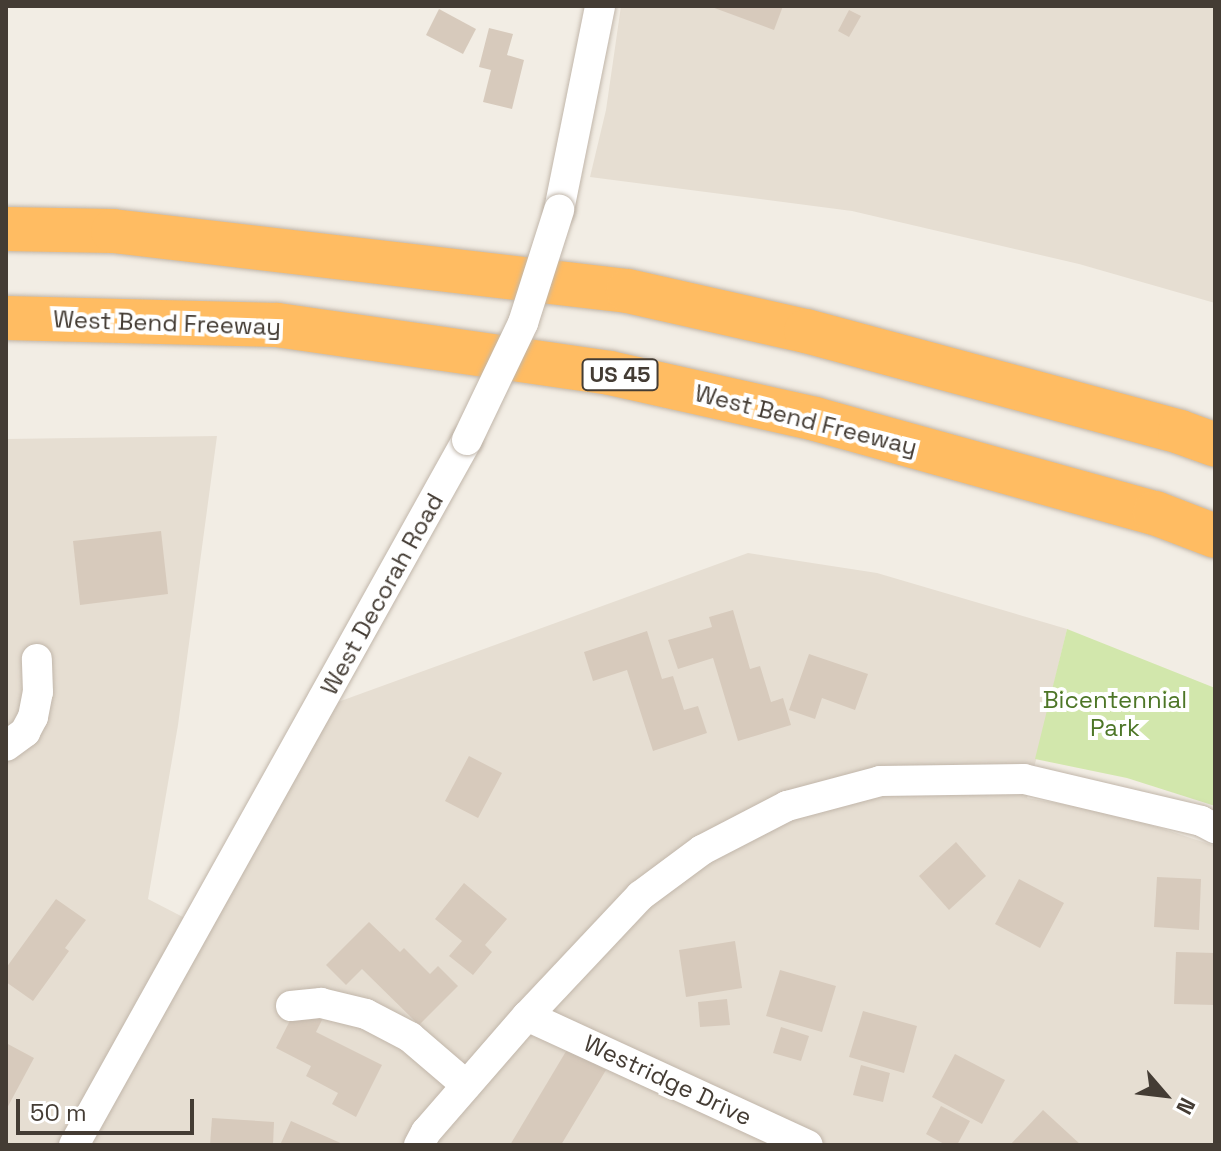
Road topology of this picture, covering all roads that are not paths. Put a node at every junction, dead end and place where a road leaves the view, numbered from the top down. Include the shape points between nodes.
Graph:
1 (600, 6) edge
2 (6, 229) edge
3 (6, 318) edge
4 (1215, 445) edge
5 (1215, 536) edge
6 (37, 659) dead end
7 (6, 746) edge
8 (1215, 828) edge
9 (291, 1006) dead end
10 (527, 1016) junction
11 (466, 1085) junction
12 (803, 1144) edge
13 (74, 1145) edge
14 (419, 1145) edge

1 - 13 street, West Decorah Road, bridge via 559,210 523,323 467,440
2 - 4 highway via 113,231 628,291 806,331
3 - 5 highway, West Bend Freeway / US 45 via 277,325 610,373 844,427 1155,513
6 - 7 street via 33,717 25,732
8 - 10 street via 1024,779 880,781 787,806 702,850 640,896
9 - 11 street via 321,1003 366,1014 410,1037
10 - 11 street
10 - 12 street, Westridge Drive
11 - 14 street

